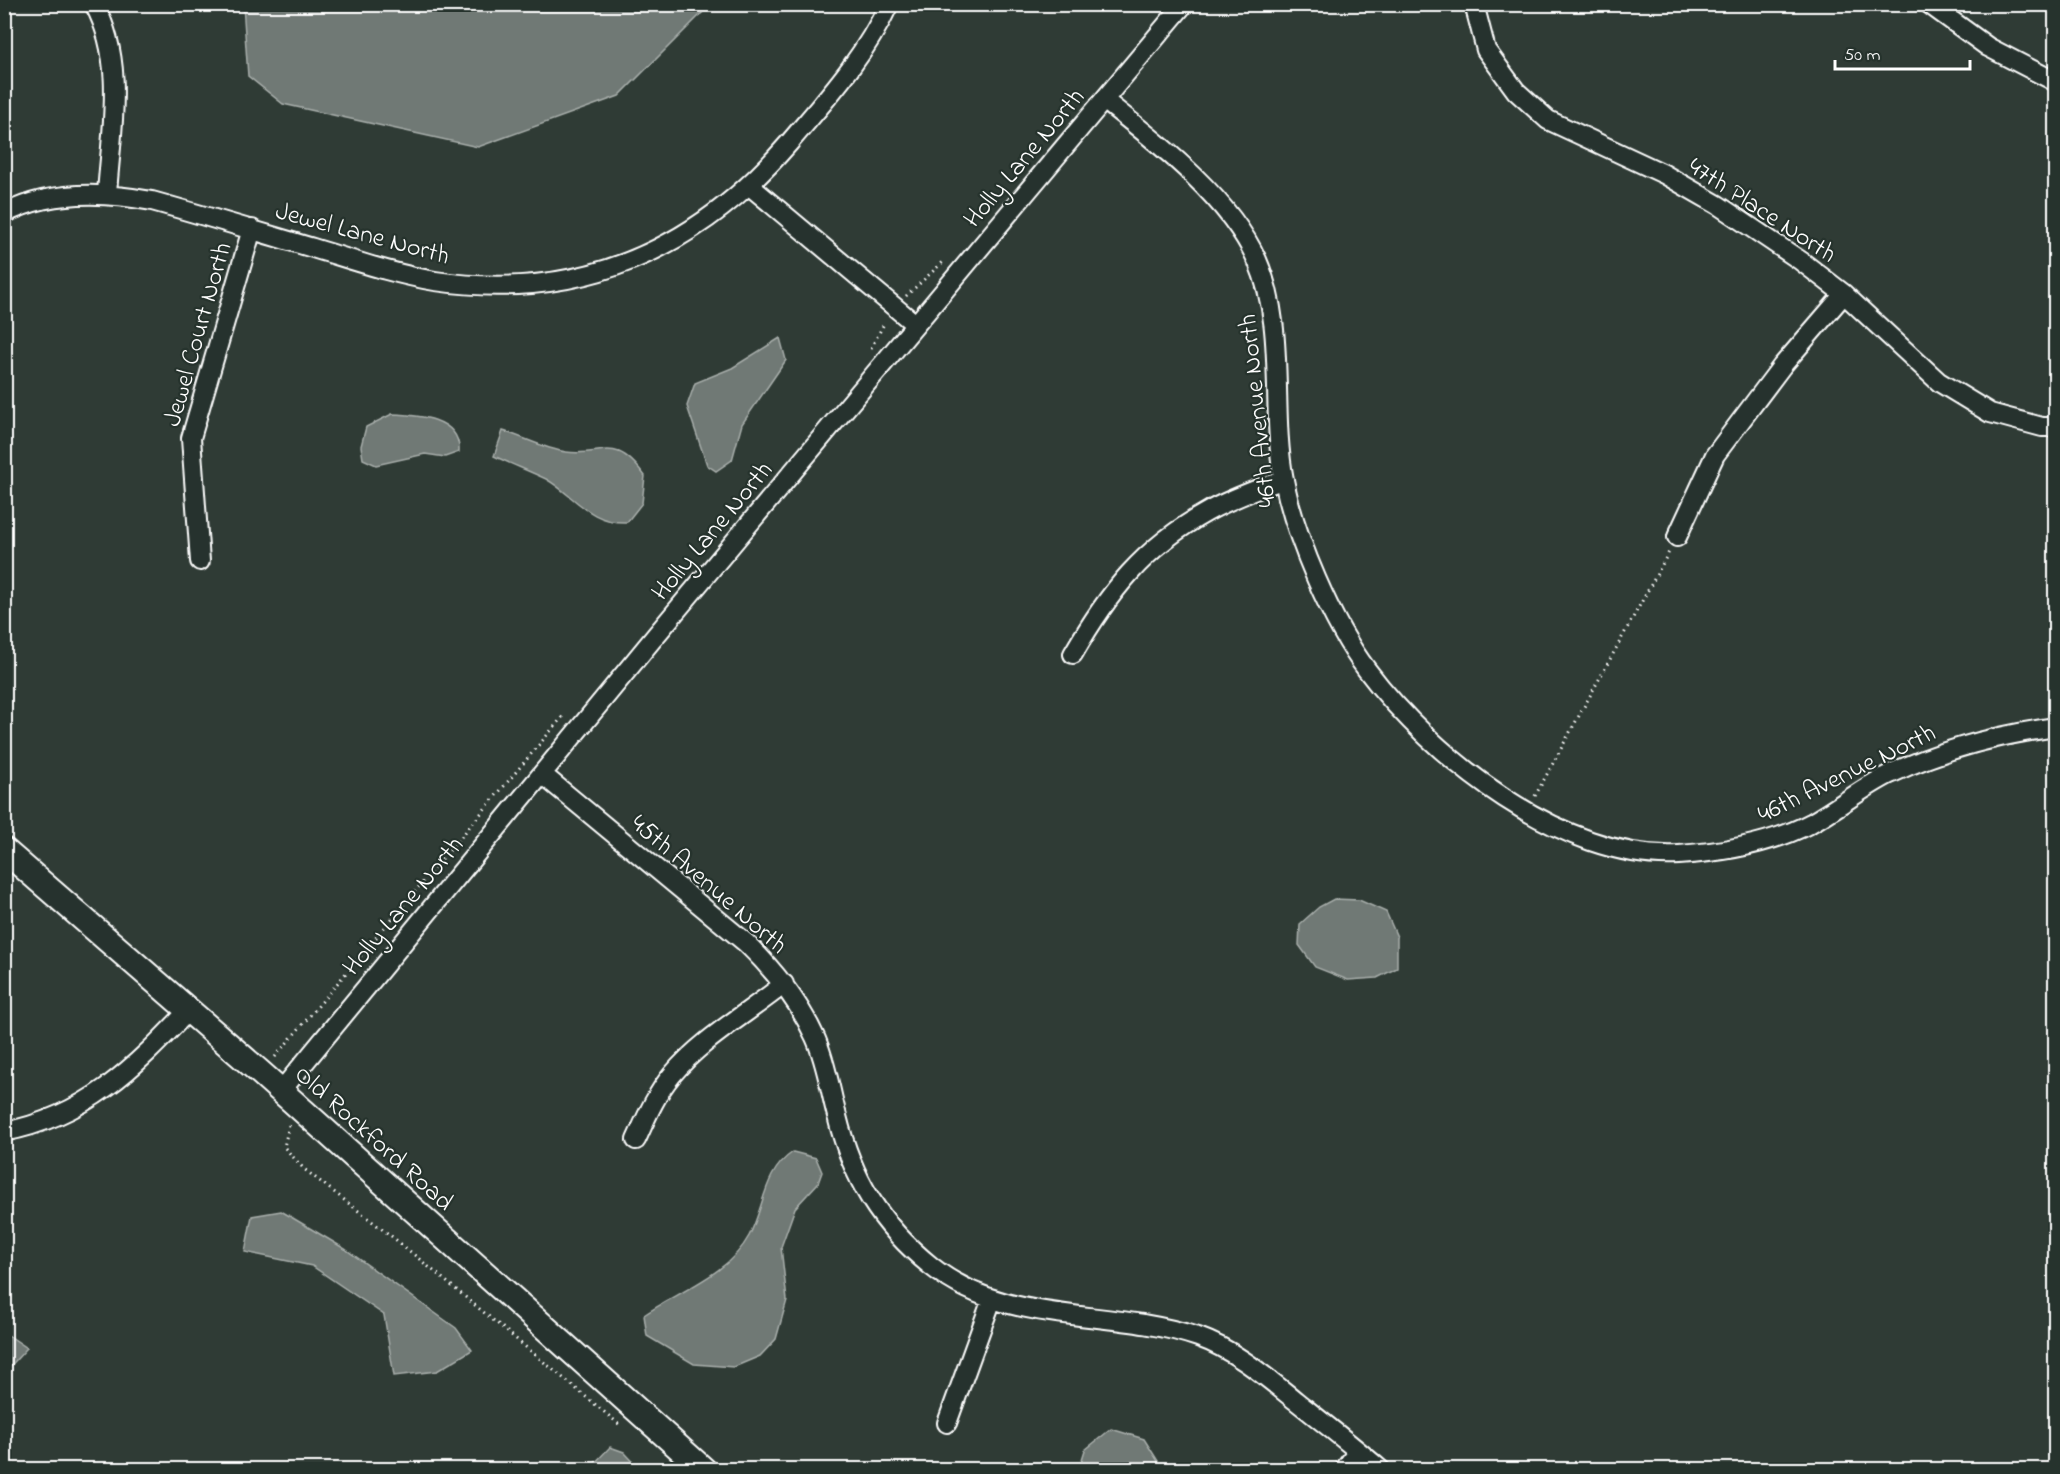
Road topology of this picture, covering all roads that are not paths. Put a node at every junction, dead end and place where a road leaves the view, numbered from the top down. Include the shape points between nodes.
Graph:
1 (94, 4) edge
2 (889, 4) edge
3 (1184, 4) edge
4 (1474, 4) edge
5 (1929, 4) edge
6 (2055, 82) edge
7 (1104, 100) junction
8 (750, 186) junction
9 (107, 194) junction
10 (4, 214) edge
11 (252, 230) junction
12 (1844, 294) junction
13 (915, 324) junction
14 (2055, 427) edge
15 (1284, 479) junction
16 (1677, 537) road end
17 (200, 561) dead end
18 (1073, 654) dead end
19 (2055, 727) edge
20 (543, 775) junction
21 (4, 850) edge
22 (784, 984) junction
23 (189, 1010) junction
24 (281, 1091) junction
25 (4, 1132) edge
26 (636, 1140) dead end
27 (992, 1299) junction
28 (947, 1424) dead end
29 (1358, 1451) junction
30 (699, 1468) edge
31 (1344, 1470) edge
32 (1381, 1470) edge

1 - 9 street via 105,24 113,53
2 - 8 street, Jewel Lane North via 873,39 851,70
3 - 7 street, Holly Lane North
4 - 12 street, 47th Place North via 1486,50 1516,91 1548,120 1664,174 1718,205
5 - 6 street via 1988,47
7 - 13 street, Holly Lane North
7 - 15 street, 46th Avenue North via 1203,188 1225,211 1256,258 1272,307
8 - 11 street, Jewel Lane North via 707,220 631,261 528,285 434,280
8 - 13 street
9 - 10 street, Jewel Lane North via 47,199
9 - 11 street, Jewel Lane North via 152,201
11 - 17 street, Jewel Court North via 191,438
12 - 14 street, 47th Place North via 1939,382 1990,413
12 - 16 street via 1782,366 1715,455
13 - 20 street, Holly Lane North
15 - 18 street via 1209,510 1166,537 1125,576 1096,614
15 - 19 street, 46th Avenue North via 1297,532 1329,604 1366,669 1424,734 1484,784 1527,811 1581,837 1627,851 1676,855 1759,843 1808,824 1888,775 1954,747
20 - 22 street, 45th Avenue North via 746,943
20 - 24 street, Holly Lane North
21 - 23 street, Old Rockford Road
22 - 26 street via 698,1048 672,1075 651,1106
22 - 27 street, 45th Avenue North via 816,1039 850,1164 871,1202 899,1238 932,1267 969,1291
23 - 24 street, Old Rockford Road
23 - 25 street via 140,1062 113,1084 45,1122
24 - 30 street, Old Rockford Road
27 - 28 street
27 - 29 street, 45th Avenue North via 1053,1315 1135,1321 1202,1338 1260,1373
29 - 31 street
29 - 32 street, 45th Avenue North

